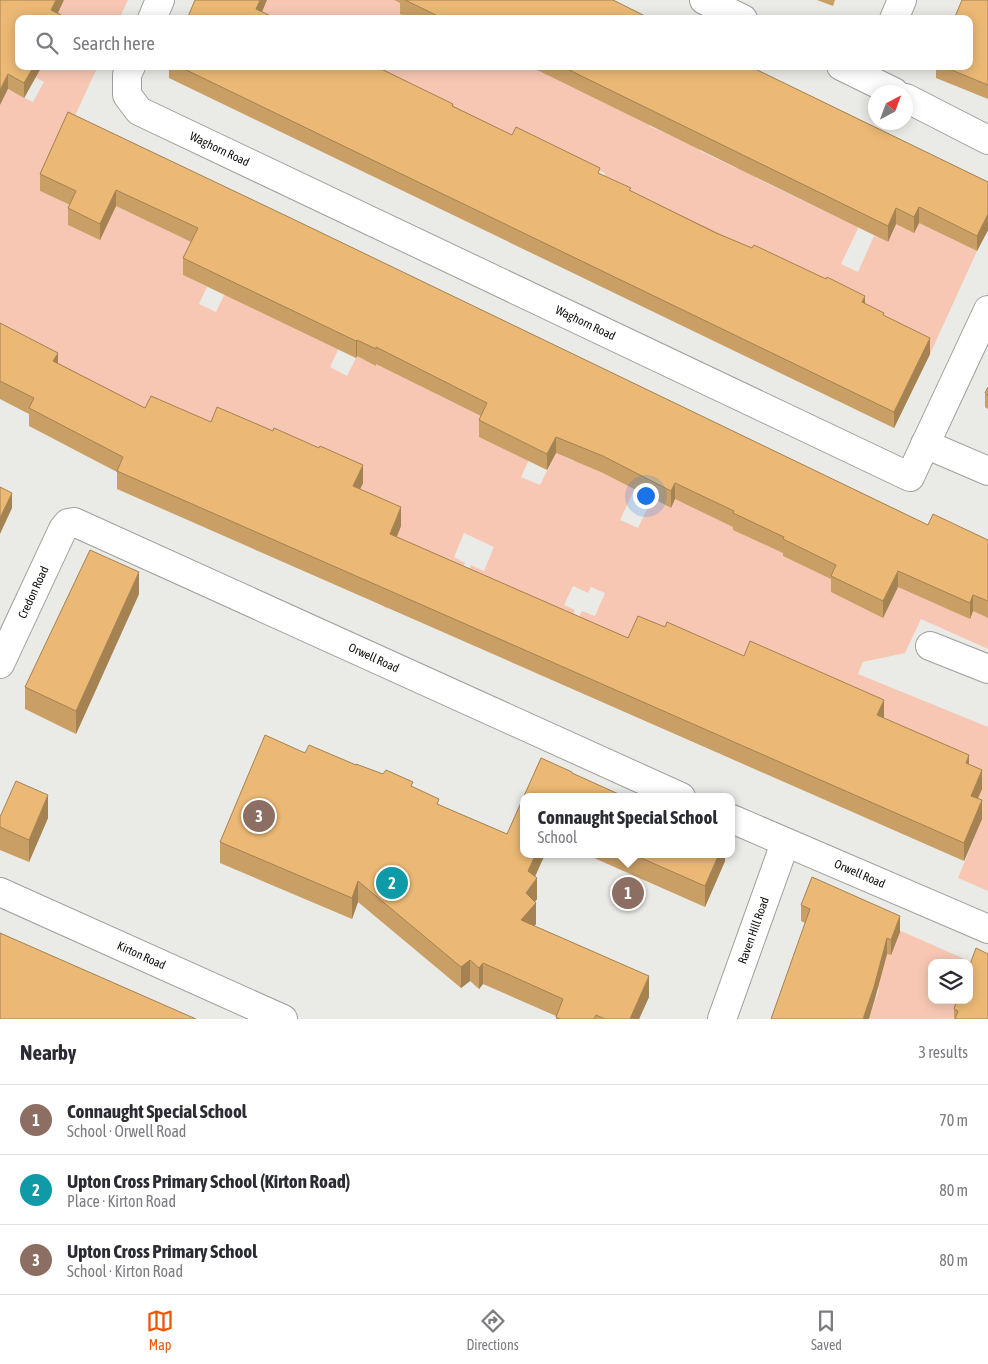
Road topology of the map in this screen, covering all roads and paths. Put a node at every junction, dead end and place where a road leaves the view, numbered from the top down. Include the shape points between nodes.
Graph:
1 (160, 0) edge
2 (704, 0) edge
3 (902, 0) edge
4 (154, 15) edge
5 (735, 15) edge
6 (896, 15) edge
7 (129, 70) edge
8 (859, 70) edge
9 (873, 73) edge
10 (886, 85) edge
11 (913, 102) edge
12 (988, 140) edge
13 (988, 310) edge
14 (926, 444) junction
15 (988, 471) edge
16 (68, 523) joint
17 (930, 646) dead end
18 (0, 664) edge
19 (988, 669) edge
20 (672, 793) edge
21 (735, 820) edge
22 (785, 843) junction
23 (0, 892) edge
24 (988, 929) edge
25 (283, 1019) edge
26 (722, 1019) edge

1 - 4 street
2 - 5 street
3 - 6 street
7 - 14 street, Waghorn Road via 127,95 139,111 910,477
8 - 9 street
9 - 10 street
11 - 12 street
13 - 14 street, Waghorn Road
14 - 15 street
16 - 18 street, Credon Road
16 - 20 street, Orwell Road via 74,522
17 - 19 street
21 - 22 street, Orwell Road
22 - 24 street, Orwell Road
22 - 26 street, Raven Hill Road
23 - 25 street, Kirton Road

